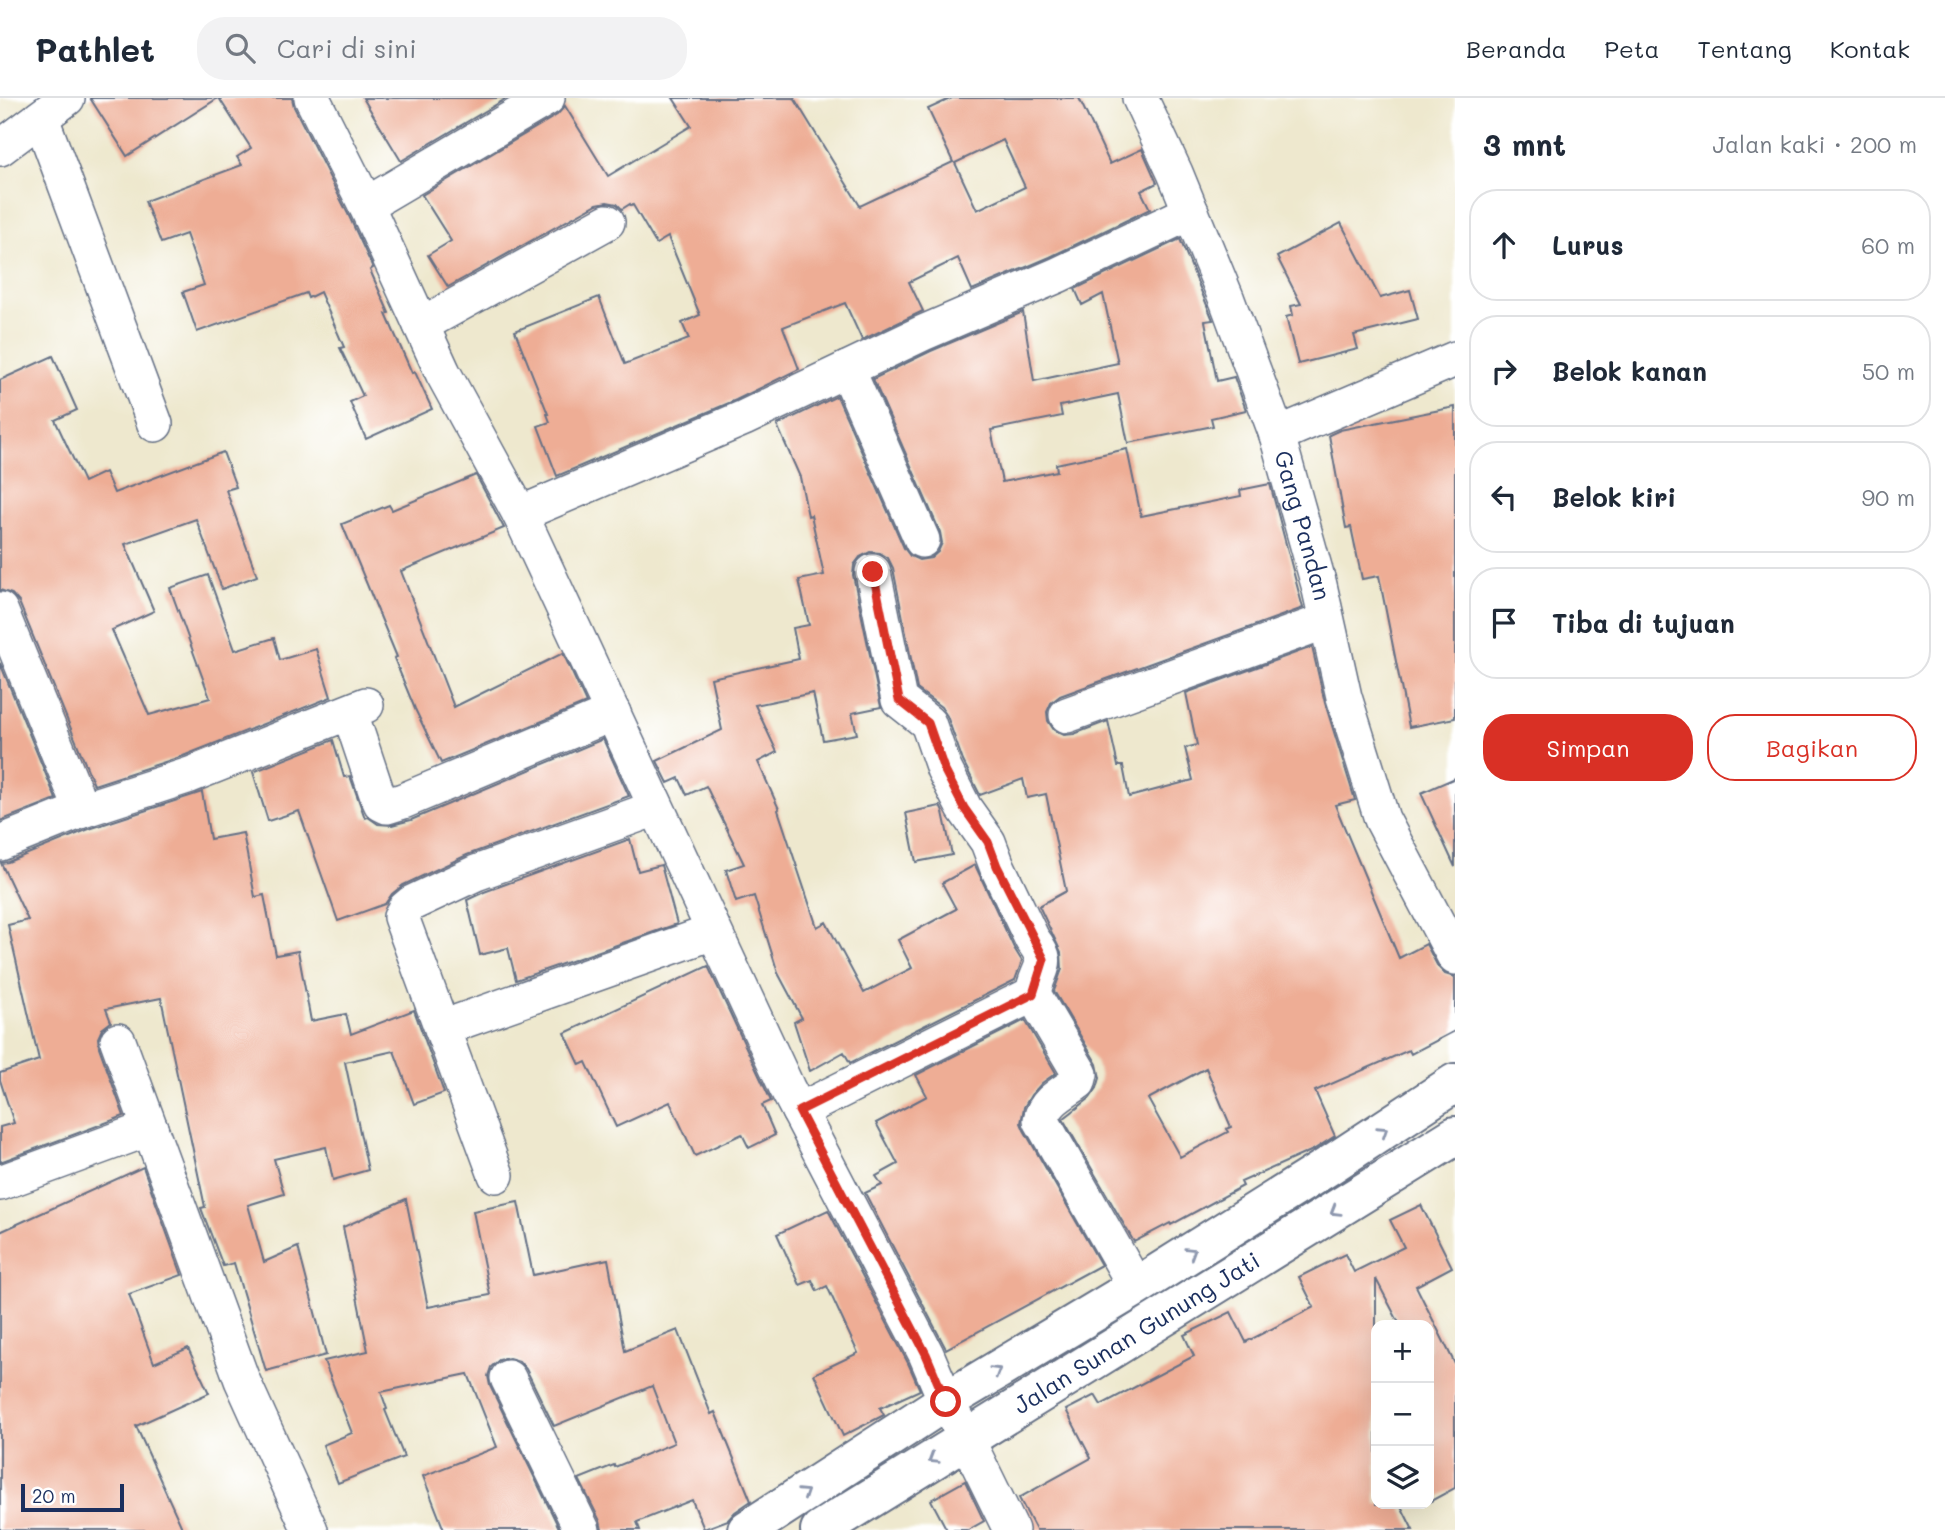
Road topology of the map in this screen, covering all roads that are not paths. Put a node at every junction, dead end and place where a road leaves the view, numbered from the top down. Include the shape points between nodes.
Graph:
1 (312, 98) edge
2 (547, 98) edge
3 (1147, 101) edge
4 (54, 108) edge
5 (3, 138) edge
6 (366, 205) junction
7 (1191, 212) junction
8 (607, 222) dead end
9 (421, 325) junction
10 (1455, 359) edge
11 (847, 369) junction
12 (155, 424) dead end
13 (1277, 435) junction
14 (520, 514) junction
15 (922, 540) dead end
16 (873, 572) dead end
17 (0, 610) edge
18 (1326, 621) junction
19 (613, 713) junction
20 (1067, 715) dead end
21 (656, 808) junction
22 (82, 810) junction
23 (0, 844) edge
24 (713, 932) junction
25 (1455, 957) edge
26 (1033, 994) junction
27 (442, 1028) junction
28 (118, 1041) dead end
29 (1455, 1083) edge
30 (799, 1111) junction
31 (150, 1128) junction
32 (1455, 1136) edge
33 (496, 1175) dead end
34 (0, 1183) edge
35 (1264, 1206) junction
36 (1286, 1241) junction
37 (1136, 1287) junction
38 (508, 1378) dead end
39 (946, 1402) junction
40 (966, 1438) junction
41 (310, 1530) edge
42 (582, 1530) edge
43 (747, 1530) edge
44 (820, 1530) edge
45 (1011, 1530) edge

1 - 6 street
2 - 6 street
3 - 7 street, Gang Pandan
4 - 5 street
4 - 12 street
6 - 9 street
7 - 11 street
7 - 13 street, Gang Pandan
8 - 9 street
9 - 14 street
10 - 13 street
11 - 14 street
11 - 15 street
13 - 18 street, Gang Pandan
14 - 19 street
16 - 26 street via 899,700 928,723 944,769 988,842 1044,959
17 - 22 street
18 - 20 street
18 - 25 street, Gang Pandan via 1382,819
19 - 21 street
19 - 22 street via 387,806 377,794 358,709 190,775
21 - 24 street
21 - 27 street via 476,873 405,909 403,926
22 - 23 street
24 - 27 street
24 - 30 street
26 - 30 street
26 - 37 street via 1080,1074 1078,1082 1049,1102 1041,1120
27 - 33 street
28 - 31 street
35 -> 29 highway
30 - 39 street via 926,1354
31 - 34 street
31 - 41 street via 242,1380
32 -> 36 highway, Jalan Sunan Gunung Jati
35 - 36 highway
37 -> 35 highway
36 - 40 highway, Jalan Sunan Gunung Jati
39 -> 37 highway
38 - 42 street
39 - 40 street
43 -> 39 highway
40 -> 44 highway, Jalan Sunan Gunung Jati
40 - 45 street

